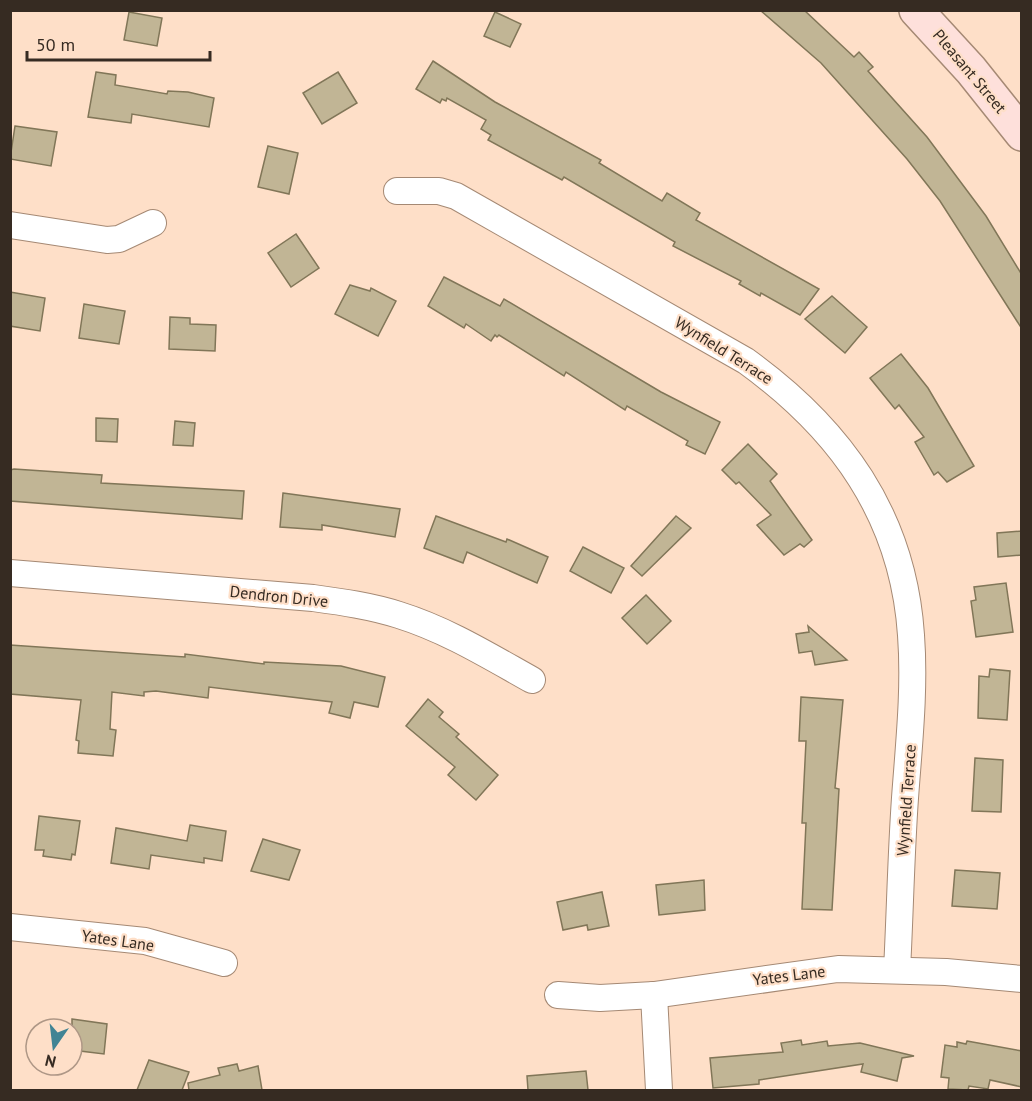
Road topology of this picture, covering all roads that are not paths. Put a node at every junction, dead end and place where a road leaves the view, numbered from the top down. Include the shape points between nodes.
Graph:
1 (916, 10) edge
2 (1022, 134) edge
3 (397, 191) dead end
4 (153, 223) dead end
5 (10, 225) edge
6 (10, 573) edge
7 (532, 680) dead end
8 (10, 927) edge
9 (224, 963) dead end
10 (897, 970) junction
11 (1022, 979) edge
12 (558, 995) dead end
13 (654, 995) junction
14 (658, 1090) edge

1 - 2 street, Pleasant Street
3 - 10 street, Wynfield Terrace via 439,191 456,196 746,361 786,389 827,431 860,474 895,553 911,633 912,696
4 - 5 street via 119,239 107,240
6 - 7 street, Dendron Drive via 358,605 432,628
8 - 9 street, Yates Lane via 145,941
10 - 11 street, Yates Lane
10 - 13 street, Yates Lane via 838,969
12 - 13 street, Yates Lane
13 - 14 street

